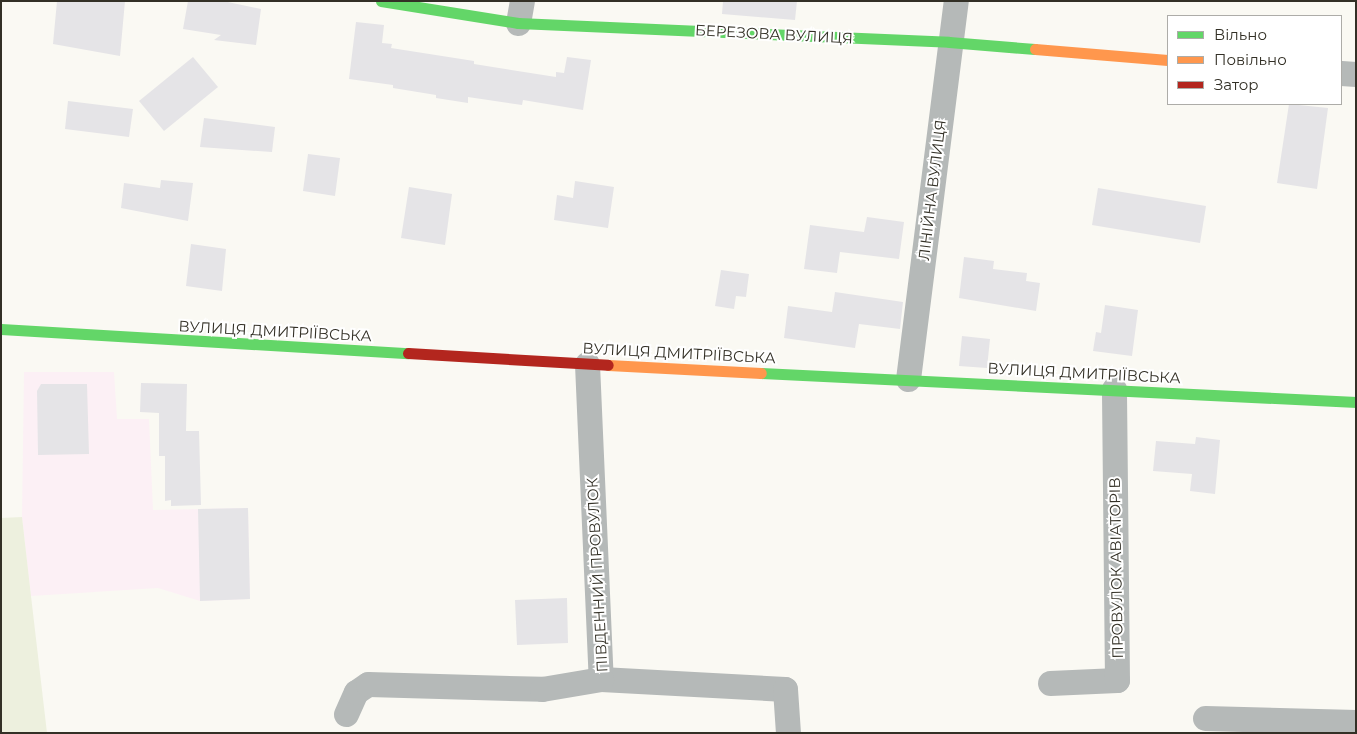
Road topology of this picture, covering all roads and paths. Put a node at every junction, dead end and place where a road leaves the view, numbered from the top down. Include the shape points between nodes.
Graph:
1 (381, 1) edge
2 (956, 1) edge
3 (520, 12) edge
4 (949, 42) junction
5 (1167, 60) edge
6 (1342, 73) edge
7 (1356, 74) edge
8 (1, 329) edge
9 (587, 364) junction
10 (908, 379) junction
11 (1114, 389) junction
12 (1356, 402) edge
13 (601, 679) junction
14 (1050, 683) dead end
15 (346, 714) dead end
16 (1205, 718) dead end
17 (1349, 726) edge
18 (788, 733) edge

1 - 3 main road, БЕРЕЗОВА ВУЛИЦЯ
2 - 4 street, ЛІНІЙНА ВУЛИЦЯ
3 - 4 main road, БЕРЕЗОВА ВУЛИЦЯ
4 - 5 main road, БЕРЕЗОВА ВУЛИЦЯ
4 - 10 street, ЛІНІЙНА ВУЛИЦЯ
6 - 7 street
8 - 9 main road, ВУЛИЦЯ ДМИТРІЇВСЬКА
9 - 10 main road, ВУЛИЦЯ ДМИТРІЇВСЬКА
9 - 13 street, ПІВДЕННИЙ ПРОВУЛОК
10 - 11 main road, ВУЛИЦЯ ДМИТРІЇВСЬКА
11 - 12 main road, ВУЛИЦЯ ДМИТРІЇВСЬКА
11 - 14 street, ПРОВУЛОК АВІАТОРІВ via 1117,680
13 - 15 street via 542,689 368,684 356,692
13 - 18 street, ПІВДЕННИЙ ПРОВУЛОК via 785,689
16 - 17 street

